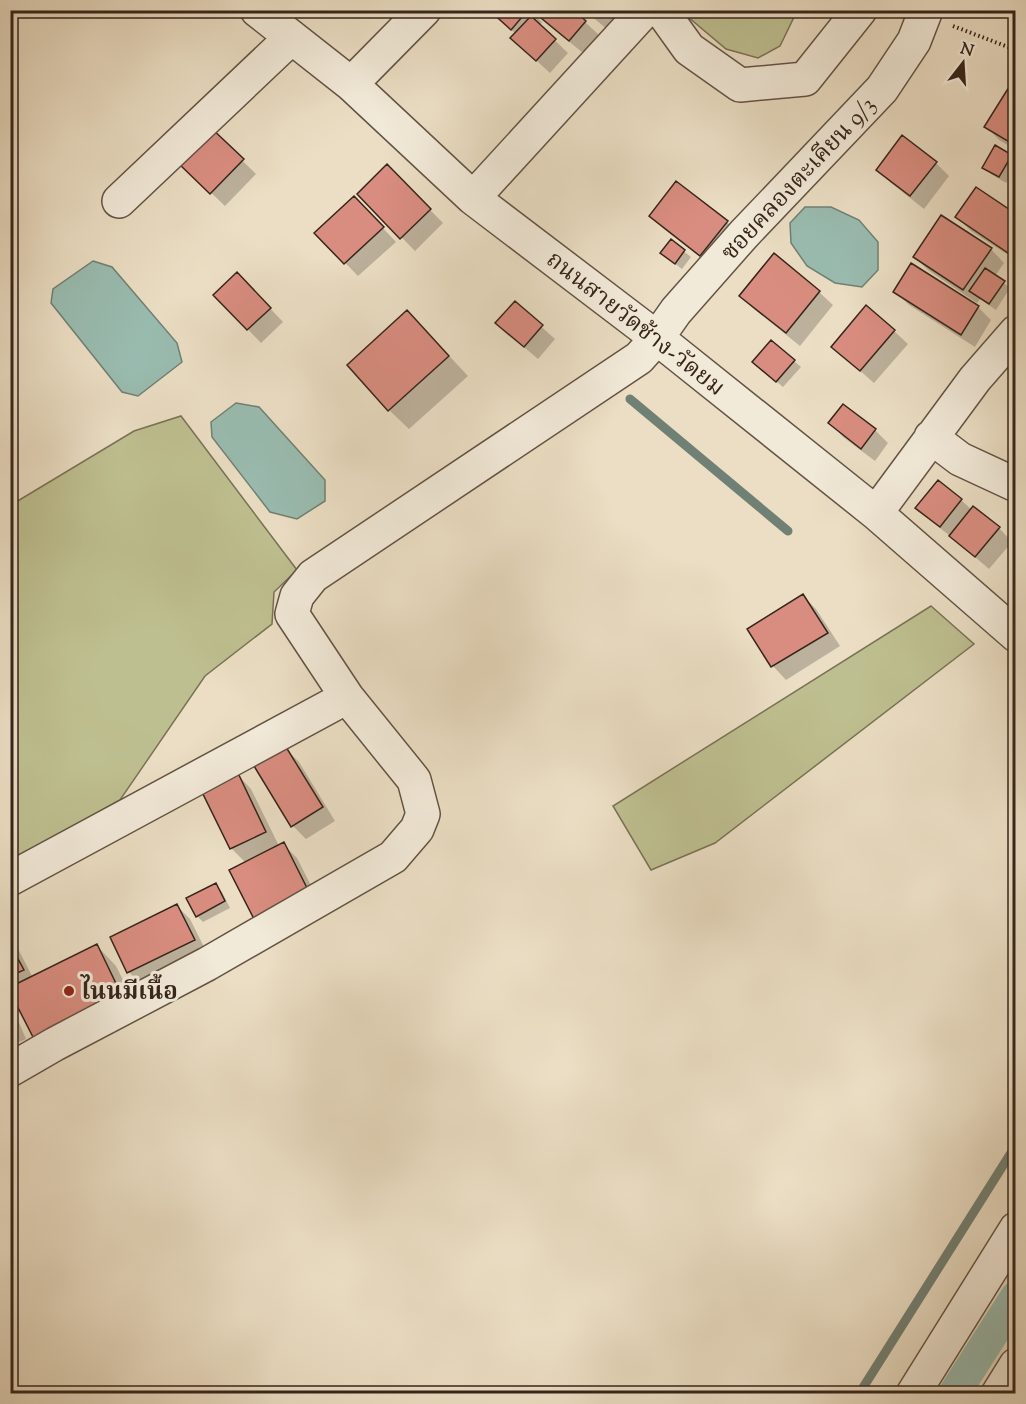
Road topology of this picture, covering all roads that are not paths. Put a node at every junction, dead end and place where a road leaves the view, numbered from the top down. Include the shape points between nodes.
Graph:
1 (257, 10) edge
2 (424, 10) edge
3 (645, 10) edge
4 (661, 10) edge
5 (860, 10) edge
6 (921, 12) edge
7 (291, 38) junction
8 (351, 84) junction
9 (472, 198) junction
10 (119, 201) dead end
11 (1016, 332) edge
12 (657, 338) junction
13 (931, 437) junction
14 (1016, 485) edge
15 (876, 513) junction
16 (1016, 635) edge
17 (347, 697) junction
18 (10, 879) edge
19 (10, 1070) edge
20 (1016, 1229) edge
21 (1016, 1365) edge
22 (912, 1394) edge
23 (998, 1394) edge

1 - 7 street, ถนนสายวัดช้าง-วัดยม
2 - 8 street
3 - 9 street
4 - 5 street via 689,49 740,85 805,79
6 - 12 street, ซอยคลองตะเคียน 9/3 via 914,41 882,89 744,234
7 - 8 street, ถนนสายวัดช้าง-วัดยม
7 - 10 street
8 - 9 street, ถนนสายวัดช้าง-วัดยม
9 - 12 street, ถนนสายวัดช้าง-วัดยม
11 - 13 street
12 - 15 street, ถนนสายวัดช้าง-วัดยม
12 - 17 street, ซอยคลองตะเคียน 9/3 via 639,358 314,576 297,596 292,614
13 - 14 street via 960,459
13 - 15 street
15 - 16 street, ถนนสายวัดช้าง-วัดยม
17 - 18 street
17 - 19 street, ซอยคลองตะเคียน 9/3 via 414,780 423,814 417,829 393,857 207,964
20 - 22 street
21 - 23 street

